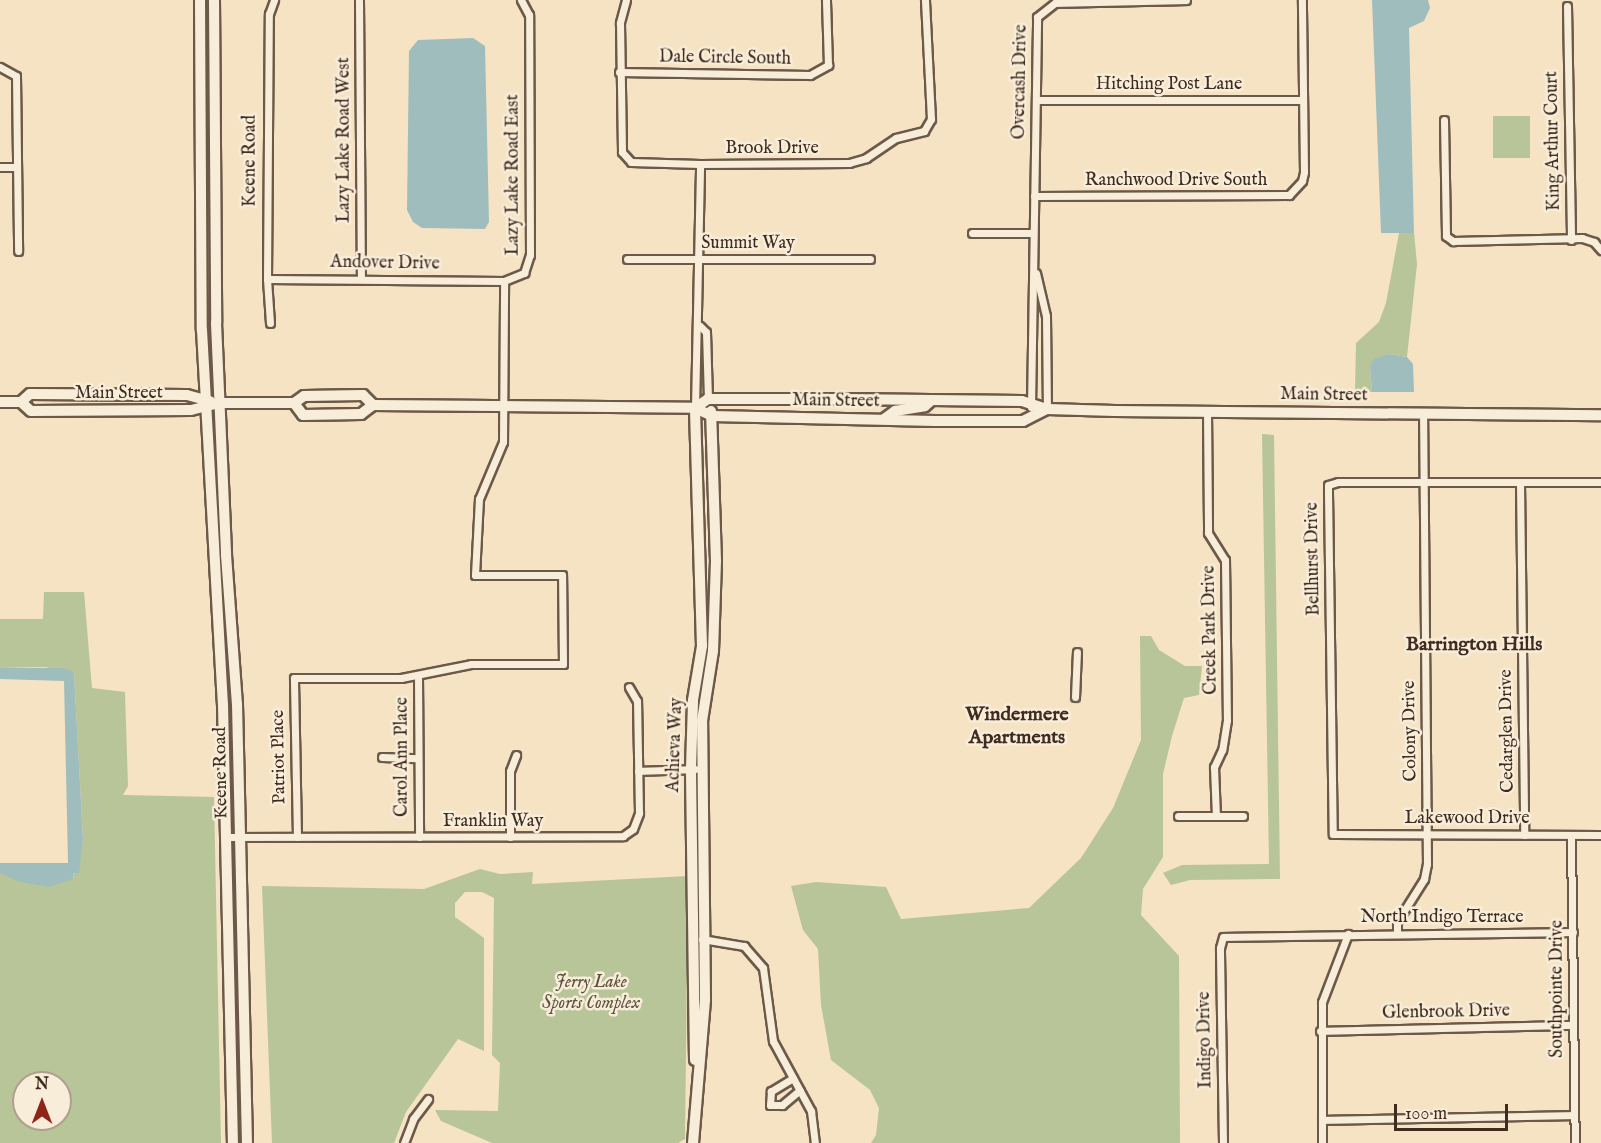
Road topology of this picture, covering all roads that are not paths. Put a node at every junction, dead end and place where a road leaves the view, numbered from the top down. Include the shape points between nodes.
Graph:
1 (200, 0) edge
2 (214, 0) edge
3 (274, 0) edge
4 (359, 0) edge
5 (626, 0) edge
6 (826, 0) edge
7 (925, 0) edge
8 (1186, 0) edge
9 (1302, 0) edge
10 (522, 1) edge
11 (1567, 6) dead end
12 (0, 67) edge
13 (619, 72) junction
14 (1036, 100) junction
15 (1303, 100) junction
16 (1444, 120) dead end
17 (700, 164) junction
18 (0, 167) edge
19 (16, 167) junction
20 (1034, 196) junction
21 (972, 233) dead end
22 (1032, 233) junction
23 (1570, 240) junction
24 (1601, 250) edge
25 (18, 251) dead end
26 (627, 259) dead end
27 (698, 259) junction
28 (870, 259) dead end
29 (1034, 268) junction
30 (267, 279) junction
31 (361, 279) junction
32 (504, 280) junction
33 (270, 323) dead end
34 (699, 326) junction
35 (708, 399) junction
36 (932, 400) junction
37 (0, 402) edge
38 (21, 402) junction
39 (205, 403) junction
40 (294, 403) junction
41 (219, 404) junction
42 (1031, 404) junction
43 (373, 405) junction
44 (504, 406) junction
45 (695, 408) junction
46 (1047, 410) junction
47 (1207, 411) junction
48 (1423, 413) junction
49 (1601, 415) edge
50 (712, 416) junction
51 (1032, 417) junction
52 (884, 419) junction
53 (1601, 482) edge
54 (1423, 483) junction
55 (1520, 483) junction
56 (1077, 652) dead end
57 (418, 676) junction
58 (629, 687) dead end
59 (1075, 697) dead end
60 (516, 755) dead end
61 (382, 758) dead end
62 (418, 758) junction
63 (703, 767) junction
64 (691, 769) junction
65 (638, 771) junction
66 (1178, 816) dead end
67 (1216, 816) junction
68 (1243, 816) dead end
69 (1333, 834) joint
70 (1427, 834) junction
71 (1524, 834) junction
72 (1571, 835) junction
73 (1601, 835) edge
74 (227, 837) junction
75 (240, 837) junction
76 (297, 837) junction
77 (419, 837) junction
78 (510, 837) junction
79 (1396, 933) junction
80 (1573, 933) junction
81 (1348, 934) junction
82 (1223, 937) joint
83 (699, 939) junction
84 (1573, 1024) junction
85 (1320, 1031) junction
86 (793, 1078) junction
87 (800, 1090) junction
88 (428, 1100) dead end
89 (1574, 1115) junction
90 (1322, 1120) junction
91 (233, 1143) edge
92 (247, 1143) edge
93 (404, 1143) edge
94 (693, 1143) edge
95 (815, 1143) edge
96 (1223, 1143) edge
97 (1322, 1143) edge
98 (1575, 1143) edge

1 - 39 main road, Keene Road
2 - 41 main road, Keene Road
3 - 30 street, Keene Road via 269,14
4 - 31 street, Lazy Lake Road West
5 - 13 street via 620,23
6 - 13 street, Dale Circle South via 828,65 810,75
7 - 17 street, Brook Drive via 928,127 918,134 896,138 866,158 849,163
8 - 14 street, Overcash Drive via 1055,3 1044,8 1035,24
9 - 15 street
10 - 32 street, Lazy Lake Road East via 529,15 530,255 524,273
11 - 23 street, King Arthur Court
12 - 19 street via 16,75
13 - 17 street, Brook Drive via 622,152 631,162
14 - 15 street, Hitching Post Lane
14 - 20 street, Overcash Drive
15 - 20 street, Ranchwood Drive South via 1304,172 1296,190 1277,197
16 - 23 street via 1446,236 1452,241
17 - 27 street
18 - 19 street
19 - 25 street
20 - 22 street, Overcash Drive
21 - 22 street
22 - 29 street, Overcash Drive
23 - 24 street via 1594,242
26 - 27 street, Summit Way
27 - 28 street, Summit Way
27 - 34 street
29 - 42 street, Overcash Drive via 1030,310
29 - 46 street, Overcash Drive via 1046,316
30 - 31 street, Andover Drive
30 - 33 street, Keene Road
31 - 32 street, Andover Drive
32 - 44 street, Lazy Lake Road East
34 - 35 street via 706,332
34 - 45 street
35 - 36 main road, Main Street
35 - 45 main road
35 - 50 main road, Achieva Way
36 - 42 main road, Main Street
36 - 52 main road via 925,406 895,411
37 - 38 main road, Main Street
38 - 39 main road, Main Street via 30,394 187,395
38 - 39 main road, Main Street via 31,411 190,410
39 - 41 main road, Main Street
39 - 74 main road, Keene Road
40 - 41 main road, Main Street
40 - 43 main road, Main Street via 304,396 363,395
40 - 43 main road, Main Street via 303,415 361,414
41 - 75 main road, Keene Road via 237,704
42 - 46 main road, Main Street
42 - 51 street, Overcash Drive
43 - 44 main road, Main Street
44 - 45 main road, Main Street
44 - 57 street, Lazy Lake Road East via 504,442 479,499 475,518 475,575 562,575 563,664 471,664
45 - 50 main road, Main Street
45 - 64 main road, Achieva Way via 702,646 693,700
46 - 47 main road, Main Street
46 - 51 main road, Main Street
47 - 48 main road, Main Street
47 - 67 street, Creek Park Drive via 1208,533 1226,560 1227,720 1214,767
48 - 49 main road, Main Street
48 - 54 street, Colony Drive
50 - 52 main road, Main Street
50 - 63 main road, Achieva Way via 716,561 713,651 702,721
51 - 52 main road, Main Street via 1023,421
53 - 55 street, Bellhurst Drive
54 - 55 street, Bellhurst Drive
54 - 69 street, Bellhurst Drive via 1328,485
54 - 70 street, Colony Drive
55 - 71 street, Cedarglen Drive
56 - 59 street
57 - 62 street, Carol Ann Place
57 - 76 street, Patriot Place via 294,678
58 - 65 street, Franklin Way via 637,701
60 - 78 street via 510,771
61 - 62 street
62 - 77 street, Carol Ann Place
63 - 64 street
63 - 83 main road, Achieva Way
64 - 65 street
64 - 83 main road, Achieva Way
65 - 78 street, Franklin Way via 638,819 623,836
66 - 67 street
67 - 68 street
69 - 70 street, Lakewood Drive
70 - 71 street, Lakewood Drive
70 - 79 street, Colony Drive via 1424,879 1401,915
71 - 72 street, Lakewood Drive
72 - 73 street, Lakewood Drive
72 - 80 street, Southpointe Drive
74 - 75 street, Franklin Way
74 - 91 main road, Keene Road
75 - 76 street, Franklin Way
75 - 92 main road, Keene Road
76 - 77 street, Franklin Way
77 - 78 street, Franklin Way
79 - 80 street, North Indigo Terrace
79 - 81 street, North Indigo Terrace
80 - 84 street, Southpointe Drive
81 - 82 street, North Indigo Terrace
81 - 85 street via 1346,947 1327,983
82 - 96 street, Indigo Drive
83 - 86 street via 732,941 754,954 766,980 773,1041
83 - 94 main road, Achieva Way via 698,1085
84 - 85 street, Glenbrook Drive
84 - 89 street, Southpointe Drive
85 - 90 street
86 - 87 street
86 - 87 street via 771,1091 770,1105 782,1105
87 - 95 street via 814,1122
88 - 93 street via 413,1119
89 - 90 street
89 - 98 street, Southpointe Drive
90 - 97 street

